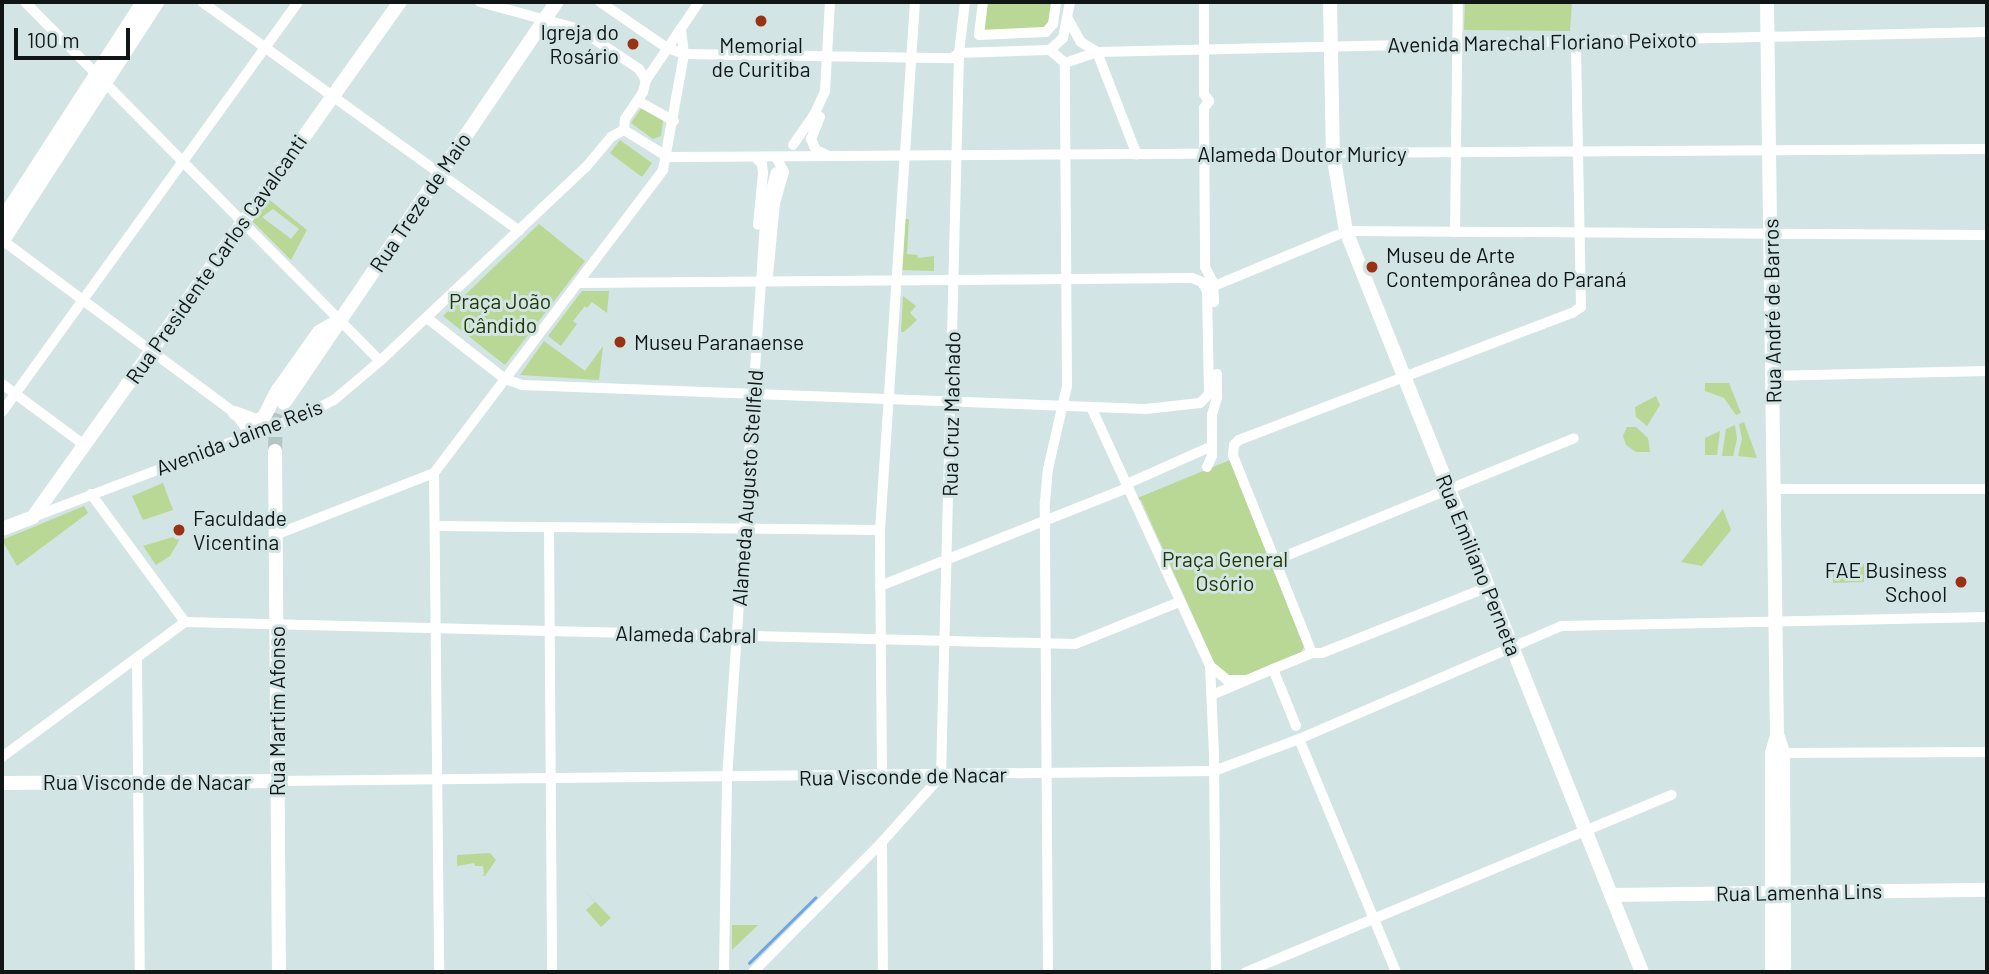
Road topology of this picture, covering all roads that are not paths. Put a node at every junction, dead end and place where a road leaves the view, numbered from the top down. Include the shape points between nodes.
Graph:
1 (25, 2) edge
2 (143, 2) edge
3 (157, 2) edge
4 (202, 2) edge
5 (298, 2) edge
6 (400, 2) edge
7 (480, 2) edge
8 (557, 2) edge
9 (600, 2) edge
10 (699, 2) edge
11 (830, 2) edge
12 (915, 2) edge
13 (965, 2) edge
14 (983, 2) edge
15 (1056, 2) edge
16 (1070, 2) edge
17 (1204, 2) edge
18 (1330, 2) edge
19 (1458, 2) edge
20 (1767, 2) edge
21 (1068, 17) junction
22 (545, 19) junction
23 (681, 27) junction
24 (1987, 32) edge
25 (1768, 37) junction
26 (1457, 44) junction
27 (265, 47) junction
28 (1331, 47) junction
29 (667, 48) junction
30 (1576, 48) dead end
31 (1050, 50) junction
32 (1204, 50) junction
33 (1097, 52) junction
34 (959, 53) junction
35 (684, 54) junction
36 (828, 56) junction
37 (911, 57) junction
38 (1065, 63) junction
39 (101, 78) junction
40 (646, 80) junction
41 (333, 96) junction
42 (638, 101) junction
43 (674, 121) junction
44 (624, 130) junction
45 (793, 145) dead end
46 (1987, 149) edge
47 (1769, 151) junction
48 (1456, 152) junction
49 (1579, 152) junction
50 (1333, 154) junction
51 (1137, 155) junction
52 (1204, 155) junction
53 (957, 156) junction
54 (1065, 156) junction
55 (668, 157) junction
56 (832, 157) junction
57 (905, 157) junction
58 (757, 158) junction
59 (776, 158) junction
60 (183, 161) junction
61 (776, 172) dead end
62 (440, 173) junction
63 (2, 220) edge
64 (243, 222) junction
65 (519, 230) junction
66 (1455, 232) junction
67 (1341, 233) junction
68 (1581, 233) junction
69 (1770, 233) junction
70 (1987, 235) edge
71 (2, 241) edge
72 (1067, 279) junction
73 (896, 280) junction
74 (954, 280) junction
75 (761, 281) junction
76 (1212, 281) junction
77 (578, 283) junction
78 (83, 300) junction
79 (427, 318) junction
80 (340, 320) junction
81 (152, 350) junction
82 (380, 361) junction
83 (1987, 371) edge
84 (1772, 376) junction
85 (1405, 378) junction
86 (505, 379) junction
87 (2, 384) edge
88 (15, 394) junction
89 (753, 394) junction
90 (888, 399) junction
91 (951, 401) junction
92 (284, 403) tunnel mouth
93 (1064, 406) junction
94 (1091, 407) junction
95 (2, 412) edge
96 (235, 413) junction
97 (250, 434) junction
98 (1574, 438) dead end
99 (84, 445) junction
100 (1212, 446) junction
101 (275, 451) tunnel mouth
102 (1207, 467) dead end
103 (434, 472) junction
104 (1129, 486) junction
105 (1449, 489) junction
106 (1774, 489) junction
107 (1987, 489) edge
108 (91, 494) junction
109 (33, 517) junction
110 (1045, 521) junction
111 (435, 526) junction
112 (549, 527) junction
113 (2, 529) edge
114 (744, 529) junction
115 (880, 530) junction
116 (275, 535) junction
117 (1283, 557) dead end
118 (948, 559) junction
119 (880, 586) junction
120 (1488, 587) junction
121 (1180, 601) junction
122 (1987, 617) edge
123 (1776, 621) junction
124 (185, 622) junction
125 (276, 624) junction
126 (435, 628) junction
127 (550, 631) junction
128 (737, 635) junction
129 (880, 639) junction
130 (946, 640) junction
131 (1045, 643) junction
132 (1512, 648) junction
133 (1312, 653) junction
134 (137, 657) junction
135 (1210, 666) junction
136 (1275, 674) dead end
137 (1247, 679) junction
138 (1212, 695) junction
139 (1296, 726) dead end
140 (1777, 734) junction
141 (1300, 739) junction
142 (1987, 752) edge
143 (1783, 753) junction
144 (2, 757) edge
145 (1214, 771) junction
146 (1046, 774) junction
147 (882, 776) junction
148 (941, 776) junction
149 (727, 778) junction
150 (551, 779) junction
151 (437, 780) junction
152 (277, 781) junction
153 (138, 782) junction
154 (2, 783) edge
155 (1672, 795) dead end
156 (1777, 806) junction
157 (1586, 831) junction
158 (882, 842) junction
159 (1987, 890) edge
160 (1611, 895) junction
161 (1780, 897) junction
162 (1374, 919) junction
163 (140, 972) edge
164 (279, 972) edge
165 (439, 972) edge
166 (552, 972) edge
167 (724, 972) edge
168 (753, 972) edge
169 (883, 972) edge
170 (1048, 972) edge
171 (1216, 972) edge
172 (1245, 972) edge
173 (1396, 972) edge
174 (1642, 972) edge
175 (1772, 972) edge
176 (1784, 972) edge

1 - 39 street
2 - 39 main road
3 - 39 main road
4 - 27 street
5 - 27 street
6 - 41 main road, Rua Presidente Carlos Cavalcanti
7 - 22 street
8 - 22 main road, Rua Treze de Maio
9 - 29 street
10 - 23 street, Avenida Jaime Reis
11 - 36 street
12 - 37 street
13 - 34 street, Rua Cruz Machado
14 - 15 street via 979,35 1046,32 1051,29
16 - 21 street
17 - 32 street
18 - 28 main road, Rua Emiliano Perneta
19 - 26 street
20 - 25 main road, Rua André de Barros
21 - 31 street via 1061,41
21 - 33 street via 1081,42
22 - 40 street via 584,31 639,69
22 - 62 main road, Rua Treze de Maio
23 - 29 street, Avenida Jaime Reis
23 - 35 street
24 - 25 street, Avenida Marechal Floriano Peixoto
25 - 26 street, Avenida Marechal Floriano Peixoto
25 - 47 main road, Rua André de Barros
26 - 28 street, Avenida Marechal Floriano Peixoto
26 - 48 street
27 - 41 street
27 - 60 street
28 - 32 street, Avenida Marechal Floriano Peixoto
28 - 50 main road, Rua Emiliano Perneta
29 - 35 street
29 - 40 street, Avenida Jaime Reis
30 - 49 street
31 - 34 street
31 - 38 street
32 - 33 street, Avenida Marechal Floriano Peixoto
32 - 52 street via 1204,94 1209,101 1204,108
33 - 38 street, Avenida Marechal Floriano Peixoto
33 - 51 street
34 - 37 street via 952,58
34 - 53 street, Rua Cruz Machado
35 - 36 street
35 - 43 street
36 - 37 street
36 - 45 street via 823,99
36 - 56 street via 834,64 832,90 811,139 816,150
37 - 57 street
38 - 54 street
39 - 60 street
39 - 63 main road
39 - 71 main road
40 - 42 street, Avenida Jaime Reis
41 - 62 street
41 - 64 main road, Rua Presidente Carlos Cavalcanti
42 - 43 street
42 - 44 street, Avenida Jaime Reis via 625,119
43 - 55 street
44 - 55 street
44 - 65 street, Avenida Jaime Reis via 611,137
46 - 47 street, Alameda Doutor Muricy
47 - 49 street, Alameda Doutor Muricy
47 - 69 main road, Rua André de Barros
48 - 49 street, Alameda Doutor Muricy
48 - 50 street, Alameda Doutor Muricy
48 - 66 street
49 - 68 street
50 - 52 street, Alameda Doutor Muricy
50 - 67 main road, Rua Emiliano Perneta
51 - 52 street, Alameda Doutor Muricy
51 - 54 street, Alameda Doutor Muricy
52 - 76 street via 1205,267
53 - 54 street, Alameda Doutor Muricy
53 - 57 street, Alameda Doutor Muricy
53 - 74 street, Rua Cruz Machado
54 - 72 street
55 - 58 street, Alameda Doutor Muricy
55 - 77 street via 660,175
56 - 57 street, Alameda Doutor Muricy
56 - 59 street, Alameda Doutor Muricy
57 - 73 street
58 - 59 street, Alameda Doutor Muricy
58 - 75 street via 763,173 755,271
59 - 75 street via 785,172 775,203 769,274
60 - 64 street
60 - 78 street
61 - 75 street, Alameda Augusto Stellfeld via 767,199
62 - 65 street
62 - 80 main road, Rua Treze de Maio
64 - 80 street
64 - 81 main road, Rua Presidente Carlos Cavalcanti
65 - 79 street, Avenida Jaime Reis
66 - 67 street
66 - 68 street
67 - 76 street
67 - 85 main road, Rua Emiliano Perneta
68 - 69 street
68 - 85 street via 1581,307
69 - 70 street
69 - 84 main road, Rua André de Barros
71 - 78 street
72 - 74 street
72 - 93 street
72 - 94 street via 1197,280 1207,291 1210,388 1206,400 1161,408
73 - 74 street
73 - 75 street
73 - 90 street
74 - 91 street, Rua Cruz Machado
75 - 77 street
75 - 89 street, Alameda Augusto Stellfeld
76 - 100 street via 1217,397
77 - 86 street
78 - 81 street
78 - 88 street
79 - 82 street, Avenida Jaime Reis
79 - 86 street
80 - 82 street
80 - 92 main road, Rua Treze de Maio
80 - 96 main road via 319,332 264,417 256,421
81 - 96 street
81 - 99 main road, Rua Presidente Carlos Cavalcanti
82 - 97 street, Avenida Jaime Reis via 326,405
83 - 84 street
84 - 106 main road, Rua André de Barros
85 - 105 main road, Rua Emiliano Perneta
85 - 133 street via 1234,445 1233,455
86 - 89 street via 522,386
86 - 103 street
87 - 88 street
88 - 95 street
88 - 99 street
89 - 90 street
89 - 114 street, Alameda Augusto Stellfeld
90 - 91 street
90 - 115 street
91 - 93 street
91 - 118 street, Rua Cruz Machado
93 - 94 street
93 - 110 street via 1048,469
94 - 104 street
96 - 97 street
97 - 108 street, Avenida Jaime Reis
98 - 105 street
99 - 109 main road, Rua Presidente Carlos Cavalcanti
100 - 102 street
100 - 104 street
101 - 116 main road, Rua Martim Afonso
103 - 111 street
103 - 116 street
104 - 110 street
104 - 121 street
105 - 117 street
105 - 120 main road, Rua Emiliano Perneta
106 - 107 street
106 - 123 main road, Rua André de Barros
108 - 109 street, Avenida Jaime Reis
108 - 124 street
109 - 113 main road
110 - 118 street
110 - 131 street
111 - 112 street
111 - 126 street
112 - 114 street
112 - 127 street
114 - 115 street
114 - 128 street, Alameda Augusto Stellfeld
115 - 119 street
116 - 125 main road, Rua Martim Afonso
118 - 119 street
118 - 130 street, Rua Cruz Machado
119 - 129 street
120 - 132 main road, Rua Emiliano Perneta
120 - 133 street via 1322,653
121 - 131 street, Alameda Cabral via 1075,644
121 - 135 street
122 - 123 street, Rua Visconde de Nacar
123 - 132 street, Rua Visconde de Nacar via 1569,624
123 - 140 main road, Rua André de Barros
124 - 125 street, Alameda Cabral
124 - 134 street
125 - 126 street, Alameda Cabral
125 - 152 main road, Rua Martim Afonso
126 - 127 street, Alameda Cabral
126 - 151 street
127 - 128 street, Alameda Cabral
127 - 150 street
128 - 129 street, Alameda Cabral
128 - 149 street, Alameda Augusto Stellfeld
129 - 130 street, Alameda Cabral
129 - 147 street
130 - 131 street, Alameda Cabral
130 - 148 street, Rua Cruz Machado
131 - 146 street
132 - 141 street, Rua Visconde de Nacar
132 - 157 main road, Rua Emiliano Perneta
133 - 137 street
134 - 144 street
134 - 153 street
135 - 137 street via 1227,680
135 - 138 street
136 - 139 street
137 - 138 street
138 - 145 street
140 - 143 main road
140 - 156 main road via 1772,753
141 - 145 street, Rua Visconde de Nacar
141 - 162 street
142 - 143 street
143 - 156 main road
145 - 146 street, Rua Visconde de Nacar
145 - 171 street
146 - 148 street, Rua Visconde de Nacar
146 - 170 street
147 - 148 street, Rua Visconde de Nacar
147 - 149 street, Rua Visconde de Nacar
148 - 158 street
149 - 150 street, Rua Visconde de Nacar
149 - 167 street, Alameda Augusto Stellfeld
150 - 151 street, Rua Visconde de Nacar
150 - 166 street
151 - 152 street, Rua Visconde de Nacar
151 - 165 street
152 - 153 main road, Rua Visconde de Nacar
152 - 164 main road, Rua Martim Afonso
153 - 154 main road, Rua Visconde de Nacar
153 - 163 street
155 - 157 street
156 - 161 main road
157 - 160 main road, Rua Emiliano Perneta
157 - 162 street
158 - 168 street
158 - 169 street
159 - 161 main road, Rua Lamenha Lins
160 - 161 main road, Rua Lamenha Lins
160 - 174 main road, Rua Emiliano Perneta
161 - 175 main road via 1772,926
161 - 176 main road
162 - 172 street
162 - 173 street

